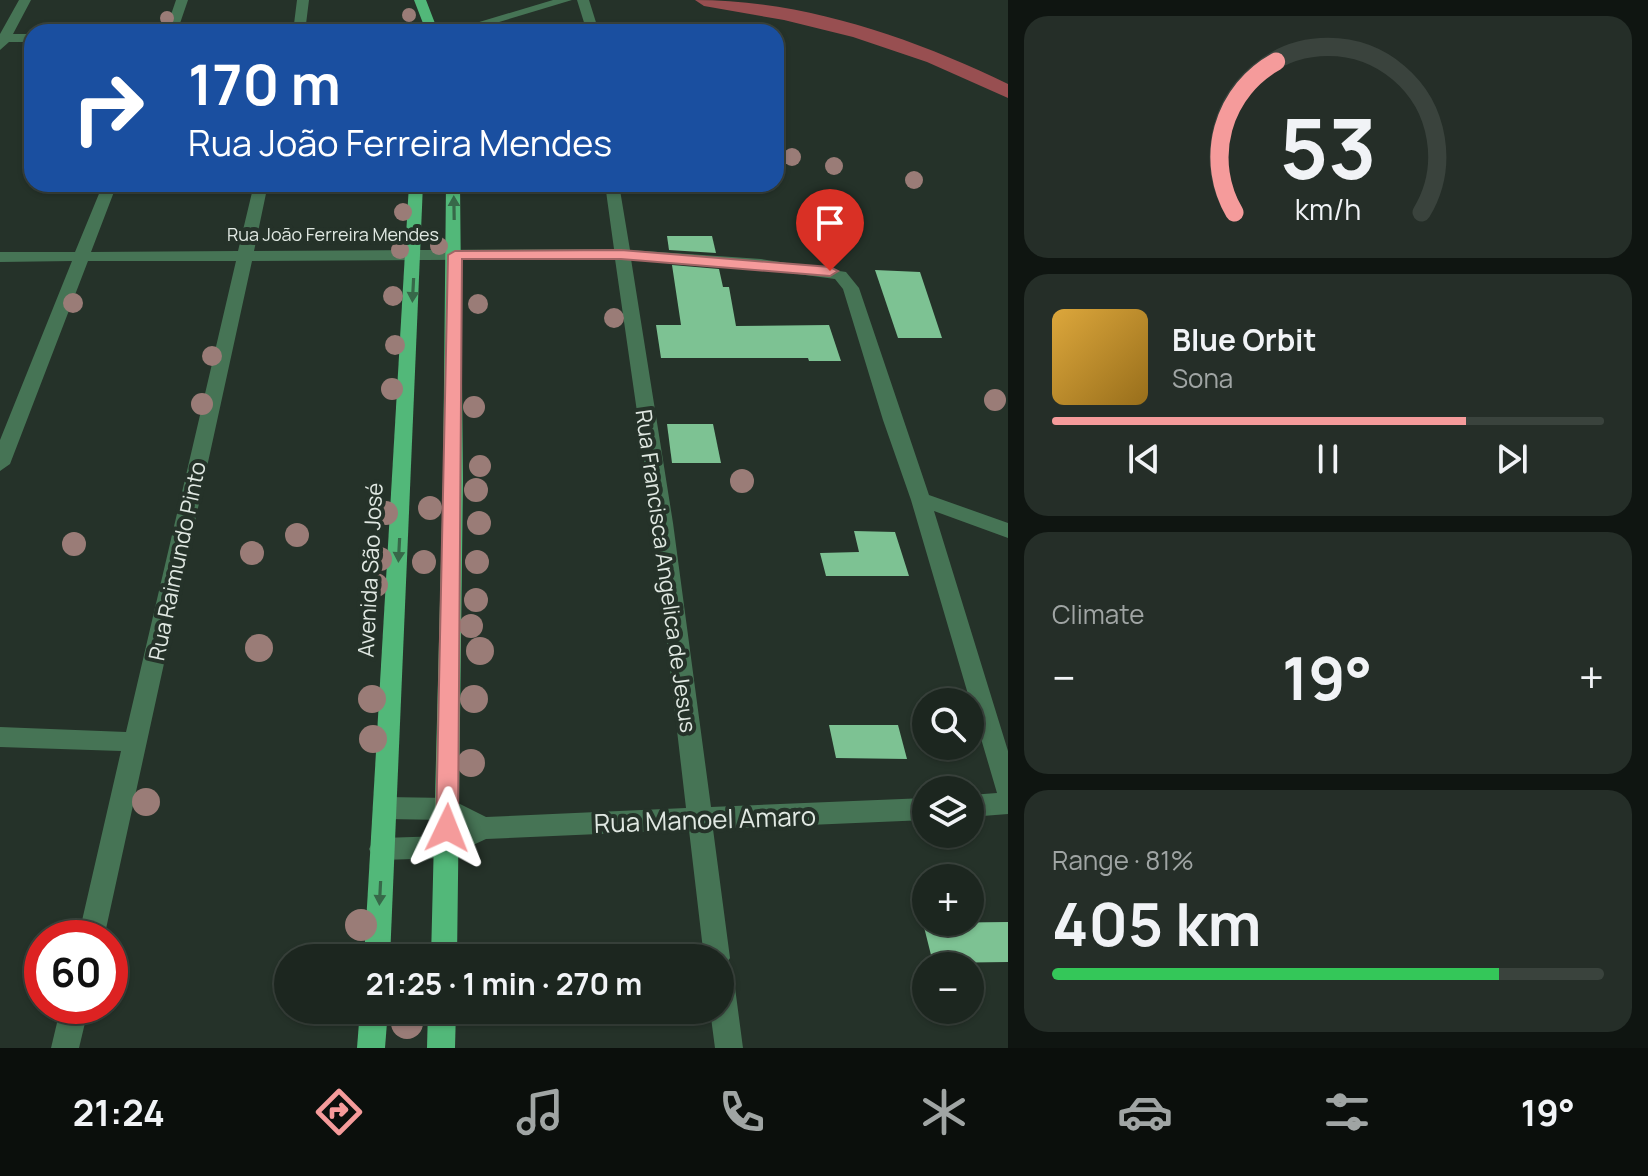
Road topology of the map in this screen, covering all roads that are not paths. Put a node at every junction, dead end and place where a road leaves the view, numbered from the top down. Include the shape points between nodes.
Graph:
1 (25, 0) edge
2 (182, 0) edge
3 (303, 0) edge
4 (420, 0) edge
5 (566, 0) edge
6 (583, 0) edge
7 (174, 24) edge
8 (300, 24) edge
9 (429, 24) edge
10 (480, 24) edge
11 (590, 24) edge
12 (24, 39) edge
13 (2, 41) edge
14 (107, 192) edge
15 (259, 192) edge
16 (416, 192) edge
17 (453, 192) edge
18 (613, 192) edge
19 (244, 254) junction
20 (414, 254) junction
21 (621, 254) junction
22 (455, 255) junction
23 (81, 256) junction
24 (0, 257) edge
25 (0, 464) edge
26 (921, 500) junction
27 (1008, 531) edge
28 (0, 737) edge
29 (137, 742) junction
30 (1008, 790) edge
31 (1008, 803) edge
32 (984, 805) edge
33 (386, 808) junction
34 (448, 809) junction
35 (912, 810) edge
36 (698, 817) junction
37 (484, 828) junction
38 (445, 847) junction
39 (382, 849) junction
40 (95, 920) edge
41 (378, 944) edge
42 (444, 944) edge
43 (715, 944) edge
44 (71, 1024) edge
45 (373, 1024) edge
46 (442, 1024) edge
47 (726, 1024) edge
48 (65, 1048) edge
49 (371, 1048) edge
50 (441, 1048) edge
51 (729, 1048) edge

1 - 13 street
2 - 7 street
3 - 8 street
4 - 9 main road
5 - 10 street
6 - 11 street
12 - 13 street
14 - 23 street
15 - 19 street, Rua Raimundo Pinto
16 - 20 main road, Avenida São José
22 -> 17 main road
18 - 21 street, Rua Francisca Angelica de Jesus
19 - 20 street, Rua João Ferreira Mendes
19 - 23 street, Rua João Ferreira Mendes
19 - 29 street, Rua Raimundo Pinto
20 - 22 street, Rua João Ferreira Mendes
20 -> 33 main road, Avenida São José
21 - 22 street, Rua João Ferreira Mendes
21 - 26 street, Rua João Ferreira Mendes via 830,271 846,279
21 - 36 street, Rua Francisca Angelica de Jesus via 663,523
22 - 34 main road
23 - 24 street, Rua João Ferreira Mendes
23 - 25 street
26 - 27 street
26 - 30 street
28 - 29 street
29 - 40 street, Rua Raimundo Pinto
31 - 32 street
33 - 34 street
33 - 39 main road, Avenida São José
34 - 37 street
34 - 38 main road
35 - 36 street, Rua Manoel Amaro
36 - 37 street, Rua Manoel Amaro
36 - 43 street, Rua Francisca Angelica de Jesus
37 - 38 street, Rua Manoel Amaro
38 - 39 street, Rua Manoel Amaro
38 - 42 main road
39 -> 41 main road, Avenida São José
44 - 48 street
45 - 49 main road
46 - 50 main road
47 - 51 street

